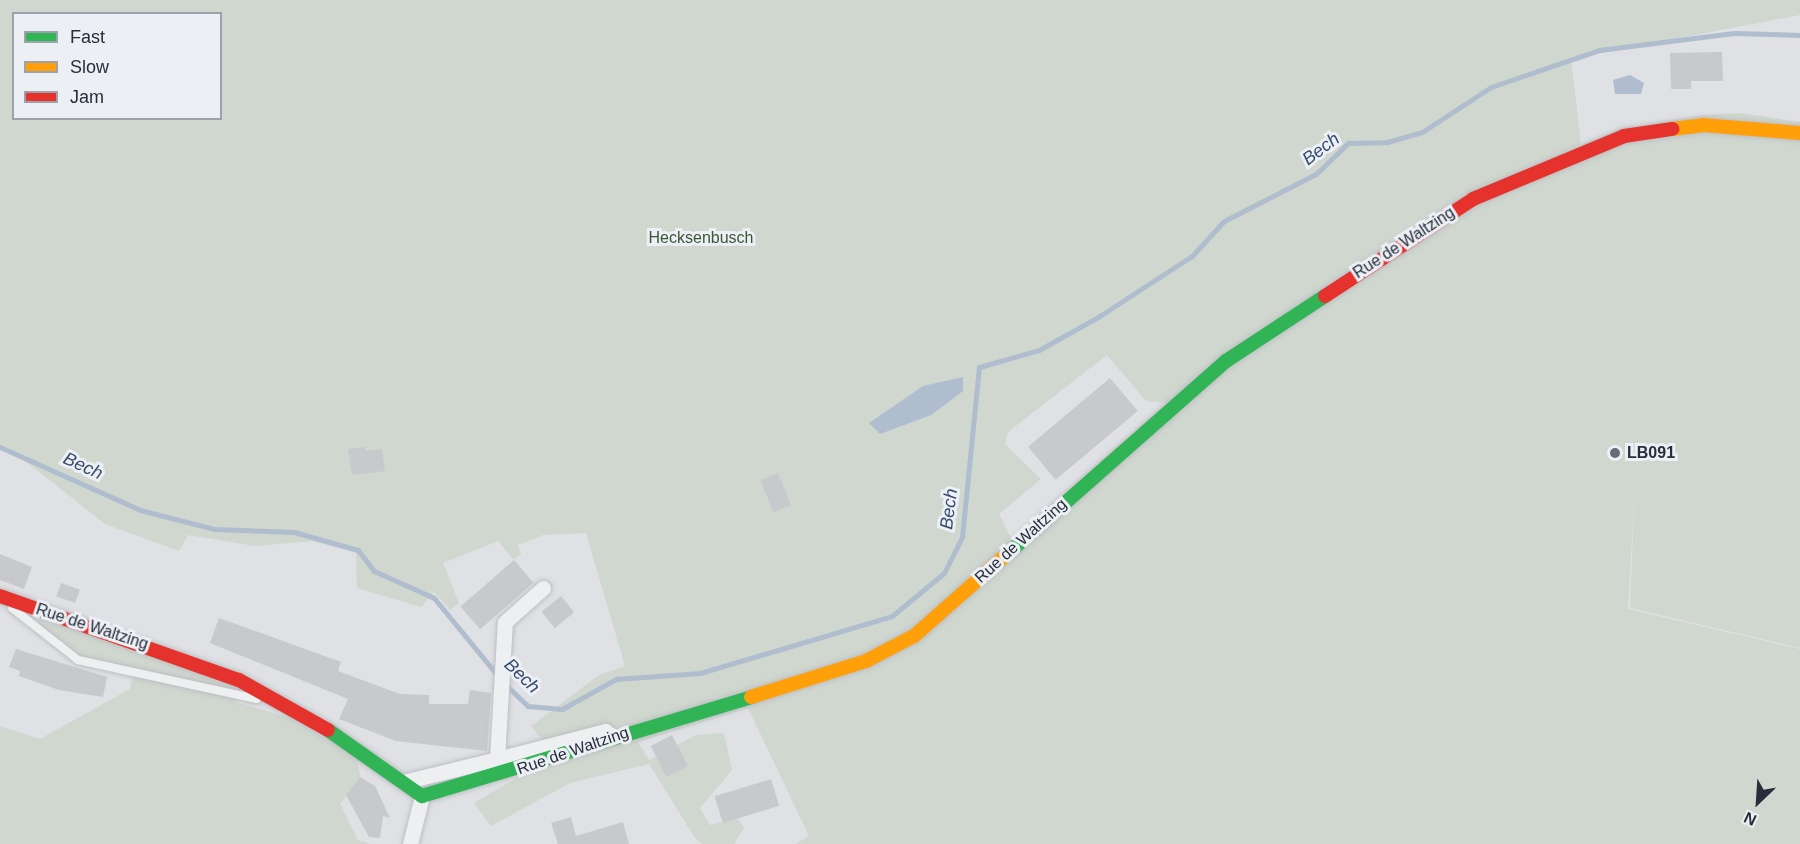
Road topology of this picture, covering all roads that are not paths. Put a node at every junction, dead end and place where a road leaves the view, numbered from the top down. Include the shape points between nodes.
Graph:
1 (1800, 133) edge
2 (543, 588) dead end
3 (0, 596) edge
4 (295, 708) junction
5 (614, 737) junction
6 (497, 759) junction
7 (402, 782) junction
8 (422, 796) junction
9 (410, 844) edge

1 - 5 street, Rue de Waltzing via 1703,125 1624,136 1581,152 1426,226 1226,361 914,636 866,661
2 - 6 street, Rue de Waltzing via 505,622
3 - 4 street, Rue de Waltzing via 165,651
3 - 4 lane via 78,660
4 - 7 street, Rue de Waltzing
5 - 6 street via 605,731
5 - 8 street, Rue de Waltzing via 481,782
6 - 7 street, Rue de Waltzing
7 - 8 street, Rue de Waltzing
8 - 9 street

